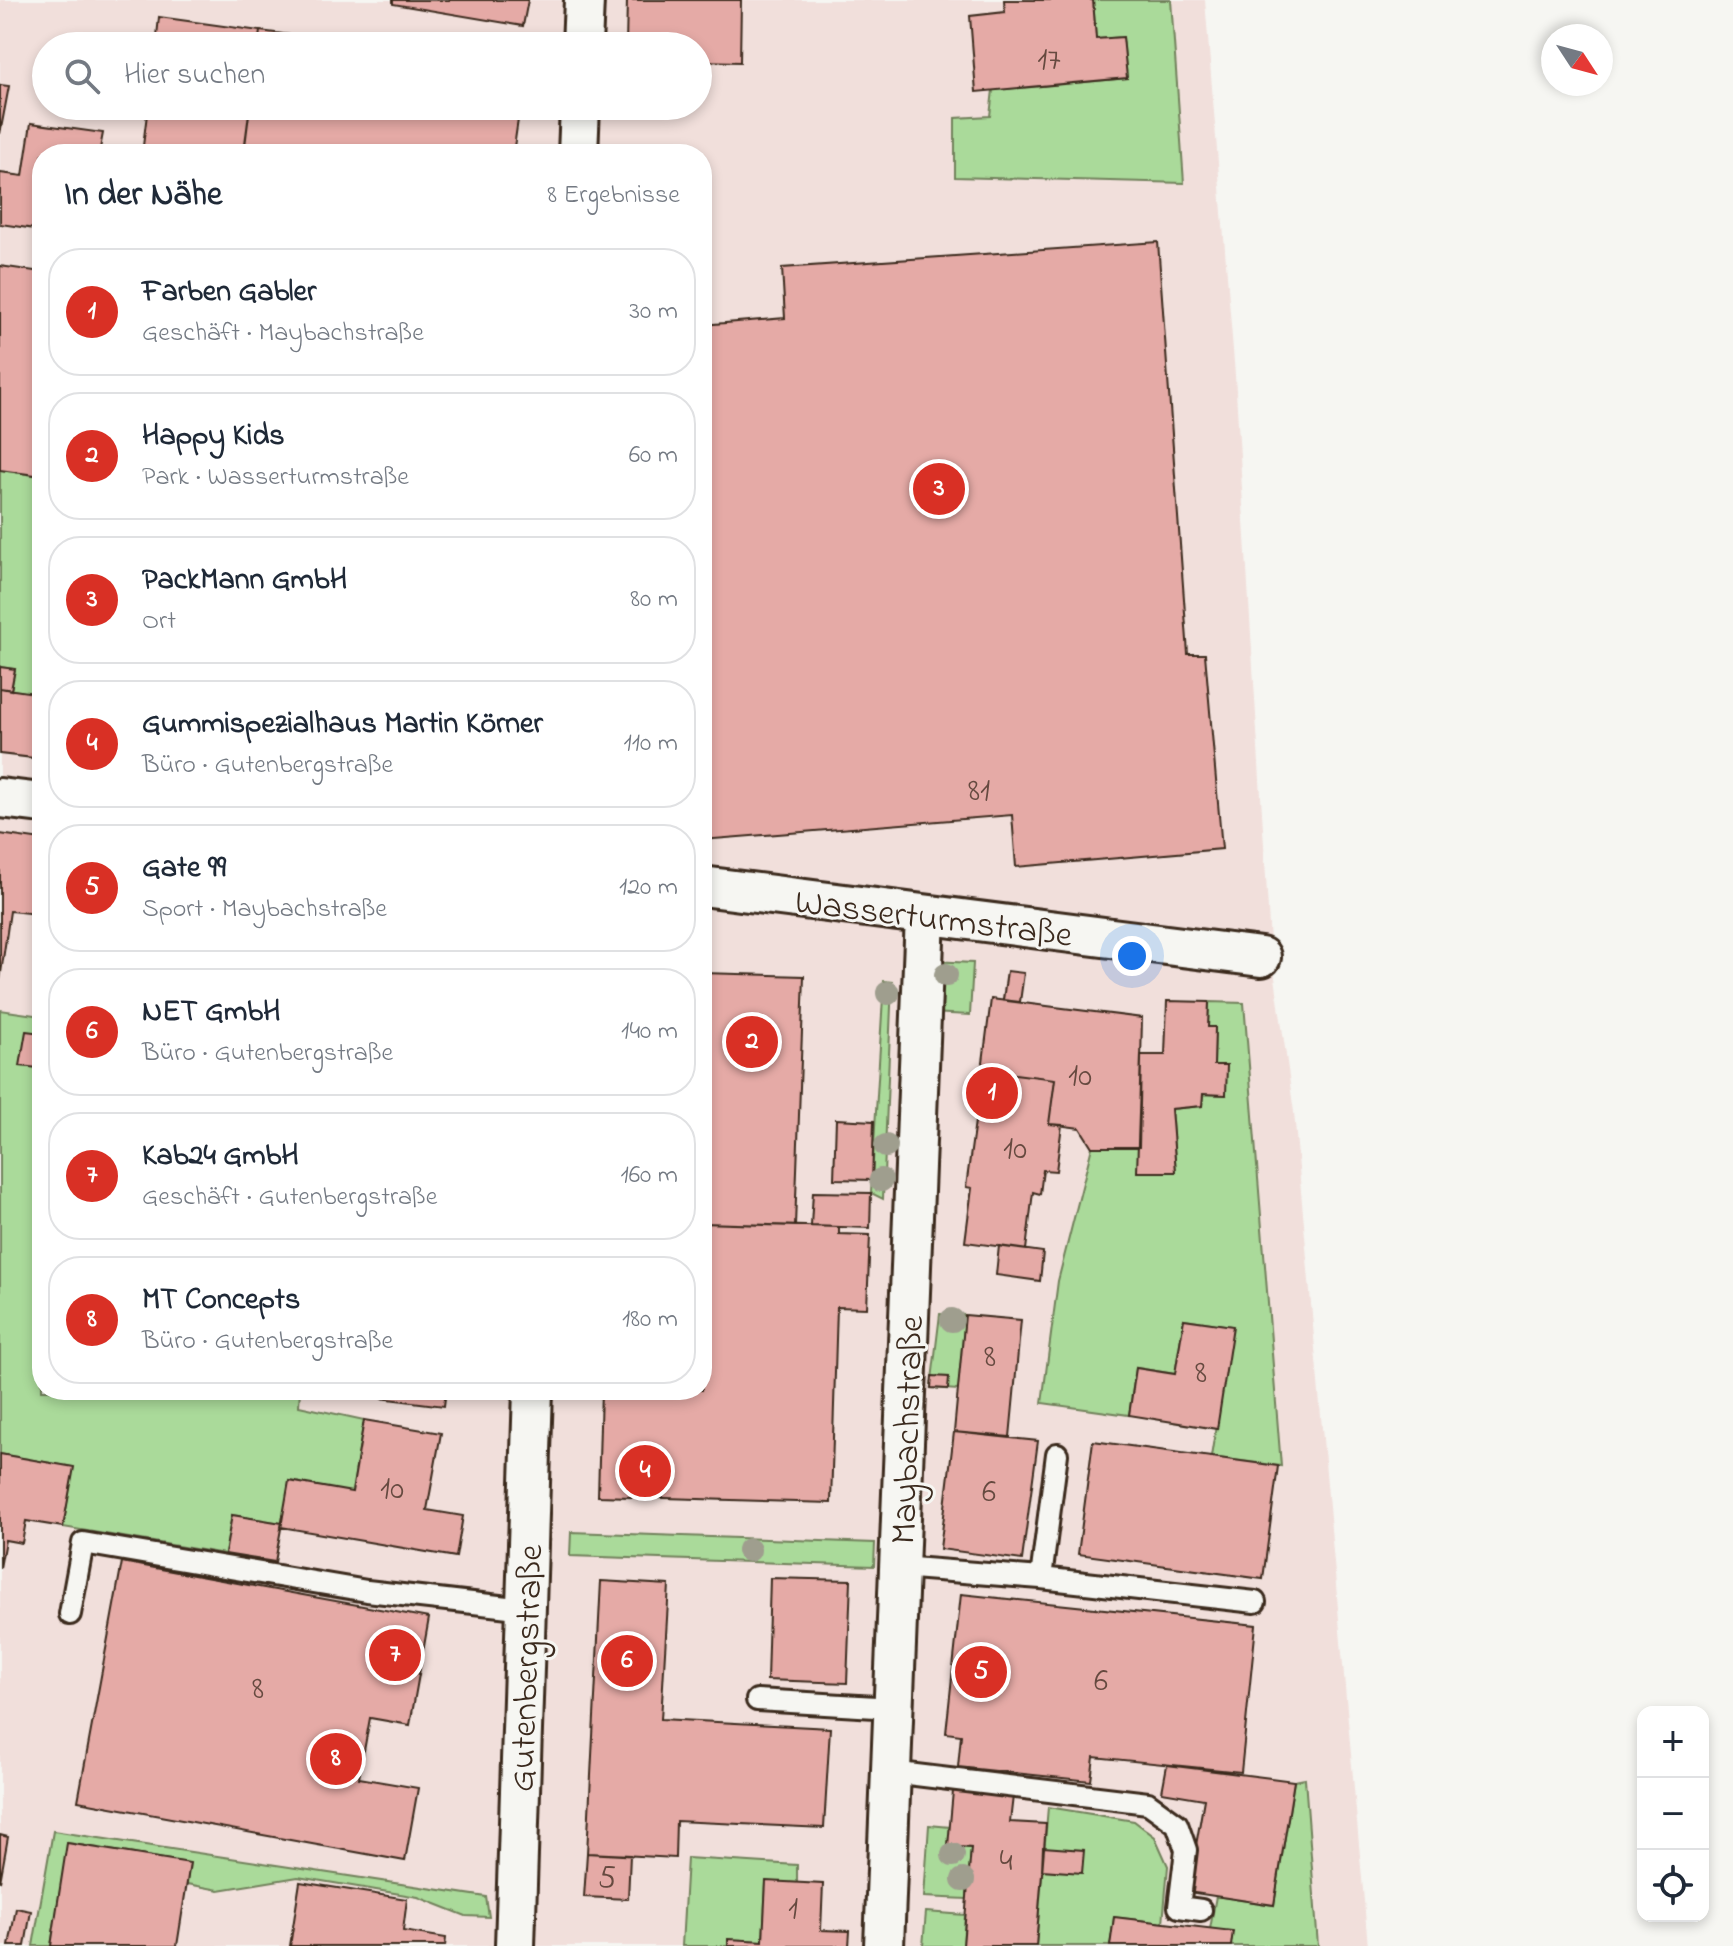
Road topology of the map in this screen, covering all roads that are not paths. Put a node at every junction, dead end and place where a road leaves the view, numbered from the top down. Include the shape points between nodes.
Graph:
1 (584, 0) edge
2 (583, 32) edge
3 (579, 120) edge
4 (578, 144) edge
5 (0, 798) edge
6 (32, 802) edge
7 (712, 887) edge
8 (925, 915) junction
9 (1261, 957) dead end
10 (533, 1400) edge
11 (1057, 1454) dead end
12 (899, 1567) junction
13 (1041, 1578) junction
14 (1255, 1602) dead end
15 (526, 1609) junction
16 (70, 1614) dead end
17 (757, 1700) dead end
18 (893, 1708) junction
19 (891, 1772) junction
20 (1201, 1910) dead end
21 (515, 1946) edge
22 (884, 1946) edge

1 - 2 street
3 - 4 street
5 - 6 street
7 - 8 street, Wasserturmstraße
8 - 9 street, Wasserturmstraße
8 - 12 street, Maybachstraße
10 - 15 street, Gutenbergstraße
11 - 13 lane
12 - 13 lane
12 - 18 street, Maybachstraße
13 - 14 lane
15 - 16 lane via 367,1591 83,1543
15 - 21 street, Gutenbergstraße
17 - 18 lane
18 - 19 street, Maybachstraße
19 - 20 lane via 1148,1803 1177,1824 1186,1850 1179,1907
19 - 22 street, Maybachstraße

